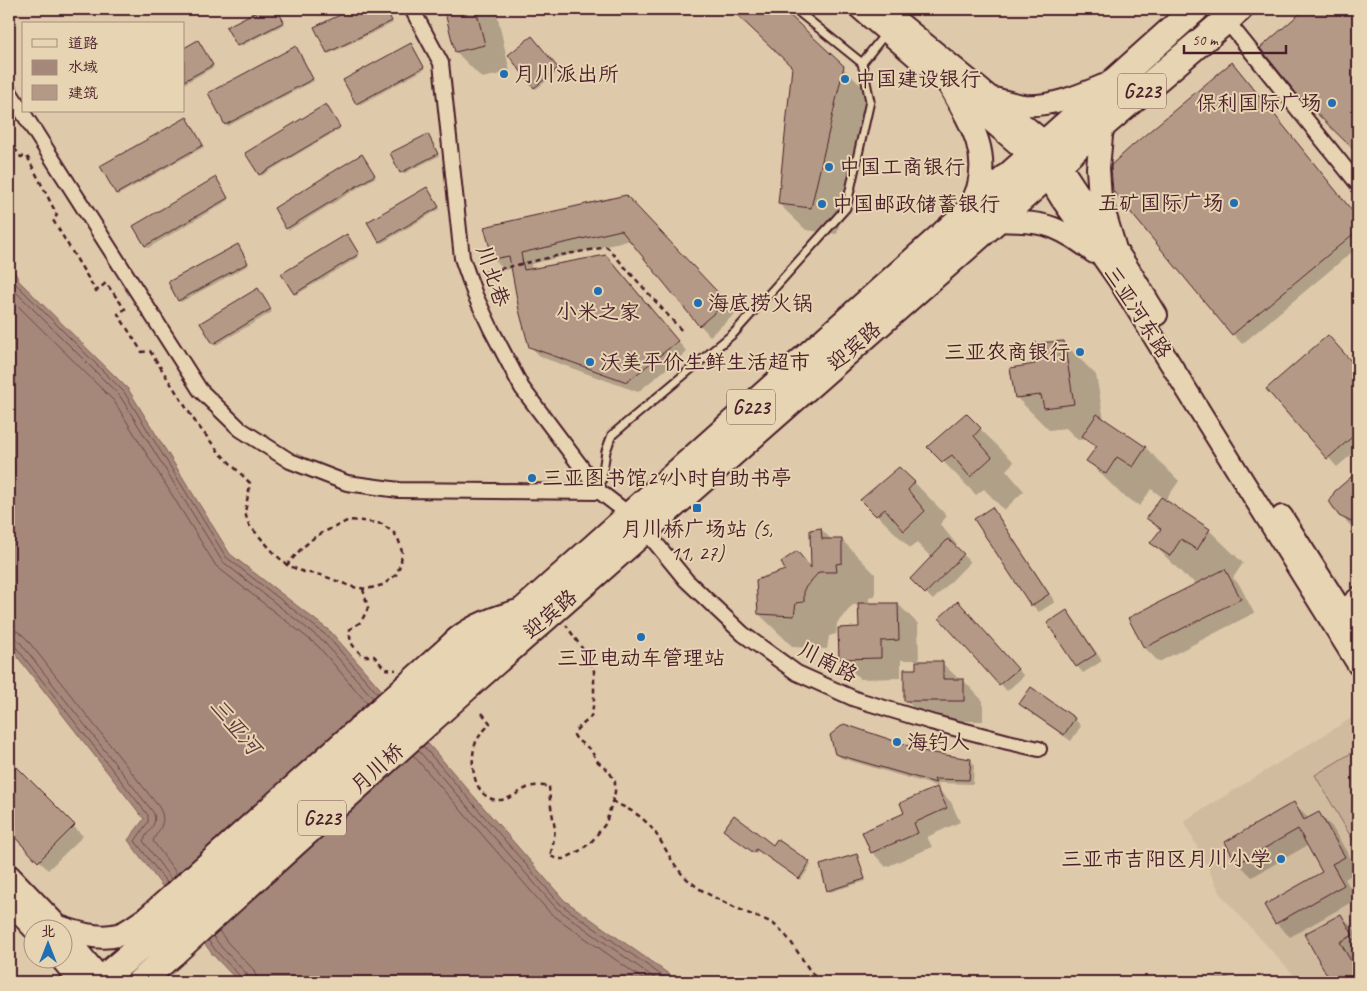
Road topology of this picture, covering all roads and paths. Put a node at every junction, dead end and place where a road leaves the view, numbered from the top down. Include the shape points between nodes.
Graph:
1 (412, 9) edge
2 (795, 9) edge
3 (860, 9) edge
4 (883, 9) edge
5 (1195, 9) edge
6 (1233, 14) edge
7 (886, 32) junction
8 (862, 63) junction
9 (1114, 80) junction
10 (950, 86) junction
11 (9, 91) edge
12 (990, 97) junction
13 (22, 111) edge
14 (22, 112) edge
15 (1102, 125) junction
16 (9, 141) edge
17 (1038, 149) junction
18 (1053, 170) junction
19 (1358, 184) edge
20 (969, 211) junction
21 (996, 221) junction
22 (1110, 254) junction
23 (468, 276) junction
24 (682, 331) dead end
25 (600, 492) junction
26 (638, 522) junction
27 (287, 565) junction
28 (363, 589) junction
29 (1358, 594) edge
30 (1341, 609) junction
31 (555, 610) junction
32 (1358, 636) edge
33 (1358, 665) edge
34 (456, 669) junction
35 (400, 670) dead end
36 (482, 713) dead end
37 (1039, 749) dead end
38 (612, 801) junction
39 (9, 876) edge
40 (9, 901) edge
41 (25, 918) edge
42 (49, 918) edge
43 (153, 924) junction
44 (72, 932) edge
45 (72, 948) edge
46 (72, 966) edge
47 (96, 982) edge
48 (140, 982) edge
49 (820, 982) edge

1 - 23 street, 川北巷 via 441,63 462,258
2 - 8 lane
3 - 7 main road, 三亚河东路
4 - 12 main road, 三亚河东路
5 - 9 highway, 迎宾路 / G223
6 - 15 highway, 迎宾路 / G223
6 - 19 street
7 - 8 lane
7 - 10 main road, 三亚河东路
8 - 25 lane via 870,101 846,208 734,333 612,435 606,451
9 - 12 main road via 1078,96 1048,103 1024,105
9 - 17 highway, 迎宾路 / G223
10 - 17 main road, 三亚河东路
10 - 20 main road via 980,146 978,187
11 - 13 street
12 - 17 main road, 三亚河东路
14 - 25 street via 200,390 240,429 290,461 347,483 398,490
15 - 18 highway, 迎宾路 / G223
15 - 22 main road via 1098,168
16 - 27 path via 21,157 27,156 57,214 53,220 96,290 106,283 125,309 118,314 142,352 150,351 196,423 250,483 245,513 249,525
17 - 18 main road, 三亚河东路
17 - 20 highway, 迎宾路 / G223
18 - 21 highway, 迎宾路 / G223
18 - 22 main road, 三亚河东路 via 1061,199
20 - 26 highway, 迎宾路 / G223
21 - 22 main road via 1055,228
21 - 26 highway, 迎宾路 / G223
22 - 30 main road, 三亚河东路
22 - 33 main road, 三亚河东路 via 1133,302
23 - 24 path via 607,246
23 - 25 street, 川北巷 via 522,388
25 - 26 street, 川北巷
26 - 31 highway, 迎宾路 / G223
26 - 34 highway, 迎宾路 / G223 via 526,608
26 - 37 street, 川南路 via 686,580 743,634 797,673 855,699
27 - 28 path
27 - 28 path via 316,536 335,526 349,520 382,524 394,533 399,542 401,562 397,574 383,585
28 - 35 path via 368,608 361,622 350,629 353,647 363,656 374,656 385,669
29 - 30 street
30 - 32 main road, 三亚河东路
31 - 34 highway, 迎宾路 / G223
31 - 38 path via 594,670 592,714 574,734 615,782
34 - 43 highway, 月川桥 / G223, bridge
34 - 48 highway, 月川桥 / G223, bridge via 174,952
36 - 38 path via 490,723 476,740 472,757 477,785 486,796 496,800 506,799 531,787 549,786 555,829 550,856 564,859 592,841 606,823
38 - 49 path via 645,821 682,874 698,888 721,902 772,924
39 - 42 main road
40 - 41 main road
43 - 44 main road via 119,935 98,937
43 - 47 highway, G223
45 - 47 main road
46 - 47 main road

